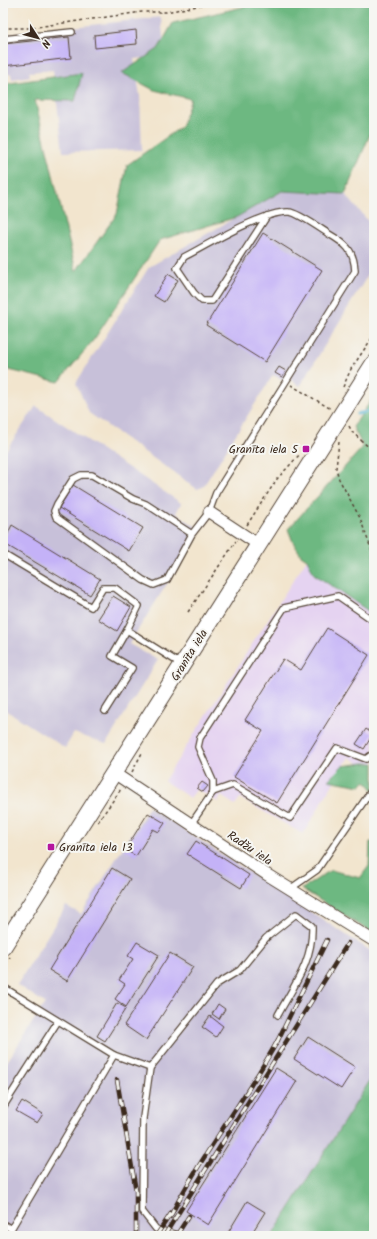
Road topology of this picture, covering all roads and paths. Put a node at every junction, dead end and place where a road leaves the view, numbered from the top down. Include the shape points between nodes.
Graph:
1 (212, 3) edge
2 (3, 26) edge
3 (72, 32) dead end
4 (3, 39) edge
5 (267, 216) junction
6 (374, 335) edge
7 (374, 363) edge
8 (286, 382) junction
9 (342, 389) dead end
10 (334, 415) junction
11 (341, 436) dead end
12 (374, 452) edge
13 (301, 453) dead end
14 (209, 512) junction
15 (242, 533) junction
16 (192, 534) junction
17 (259, 545) junction
18 (3, 554) edge
19 (374, 557) edge
20 (188, 612) dead end
21 (374, 621) edge
22 (127, 630) junction
23 (182, 666) junction
24 (105, 711) dead end
25 (374, 753) edge
26 (114, 773) junction
27 (371, 790) dead end
28 (213, 792) junction
29 (191, 824) junction
30 (290, 889) junction
31 (374, 941) edge
32 (3, 947) edge
33 (3, 987) edge
34 (278, 1015) dead end
35 (58, 1021) junction
36 (114, 1055) junction
37 (150, 1068) junction
38 (3, 1107) edge
39 (3, 1224) edge
40 (181, 1236) edge

1 - 2 path via 166,12 142,12 29,28
3 - 4 lane
5 - 5 lane via 212,301 202,301 177,268 184,257
5 - 8 lane via 291,212 347,247 355,261 355,271
6 - 9 path
7 - 10 main road, Granīta iela
8 - 10 path via 332,410
8 - 14 lane via 216,493
10 - 12 path via 346,420 352,432
10 - 17 main road, Granīta iela
11 - 19 path via 336,468 360,518
13 - 15 path via 277,479
14 - 15 street
14 - 16 lane
15 - 17 street
15 - 20 path
16 - 16 lane via 166,580 154,585 143,580 56,517 54,511 73,479 86,474 146,504
17 - 23 main road, Granīta iela
18 - 22 lane via 91,606 103,588 115,588 139,606
21 - 28 lane via 338,596 284,608 200,738 198,747 213,780
22 - 23 lane
22 - 24 lane via 112,656 132,668
23 - 26 main road, Granīta iela
25 - 28 lane via 366,759 337,748 290,818 234,785
26 - 29 street, Radžu iela
26 - 32 main road, Granīta iela
27 - 30 lane via 317,870
28 - 29 lane
29 - 30 street, Radžu iela
30 - 31 street, Radžu iela
33 - 35 lane
34 - 37 lane via 307,963 312,943 312,926 296,914 266,938 240,970 217,984
35 - 36 lane
35 - 38 lane
36 - 37 lane
36 - 39 lane via 11,1228
37 - 40 lane via 143,1118 142,1210 156,1229

